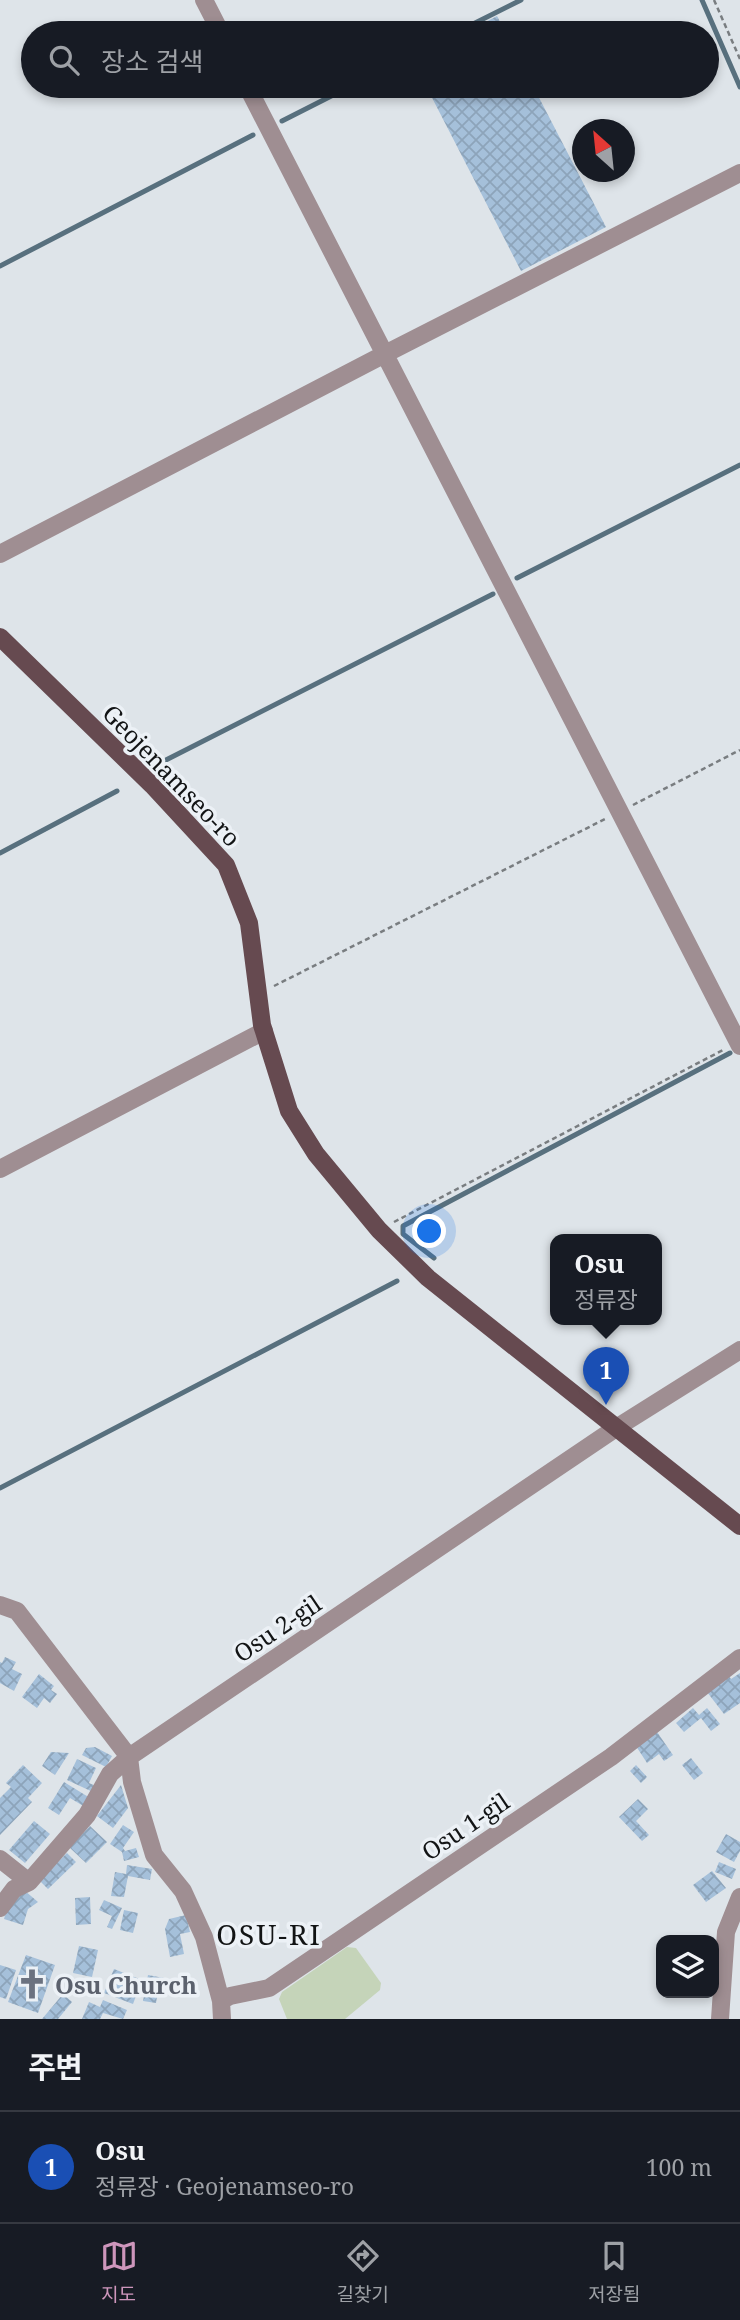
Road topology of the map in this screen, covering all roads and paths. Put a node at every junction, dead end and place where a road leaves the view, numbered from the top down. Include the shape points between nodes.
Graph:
1 (204, 0) edge
2 (714, 0) edge
3 (214, 21) edge
4 (740, 60) edge
5 (253, 98) edge
6 (740, 173) edge
7 (383, 355) junction
8 (0, 554) edge
9 (0, 637) edge
10 (740, 750) edge
11 (619, 812) junction
12 (258, 994) junction
13 (264, 1031) junction
14 (739, 1044) edge
15 (0, 1169) edge
16 (379, 1230) junction
17 (740, 1350) edge
18 (616, 1428) junction
19 (740, 1526) edge
20 (0, 1605) edge
21 (740, 1658) edge
22 (129, 1757) junction
23 (0, 1858) edge
24 (29, 1882) junction
25 (740, 1897) edge
26 (0, 1908) edge
27 (221, 2001) junction
28 (222, 2019) edge
29 (720, 2019) edge

1 - 3 street
2 - 4 path
5 - 7 street
6 - 7 street
7 - 8 street
7 - 11 street
9 - 12 main road, Geojenamseo-ro via 152,785 226,865 249,923
10 - 11 path
11 - 12 path
11 - 14 street
12 - 13 main road, Geojenamseo-ro
13 - 15 street
13 - 16 main road, Geojenamseo-ro via 289,1111 316,1154
14 - 16 path
16 - 18 main road, Geojenamseo-ro via 445,1292
17 - 18 street, Osu 2-gil
18 - 19 main road, Geojenamseo-ro
18 - 22 street, Osu 2-gil
20 - 22 street via 17,1611
21 - 27 street, Osu 1-gil via 611,1757 269,1988
22 - 24 street, Osu 2-gil via 110,1774 87,1815
22 - 27 street via 154,1855 183,1891 204,1937
23 - 24 street
24 - 26 street, Osu 2-gil via 13,1889
25 - 29 street via 726,1932
27 - 28 street

